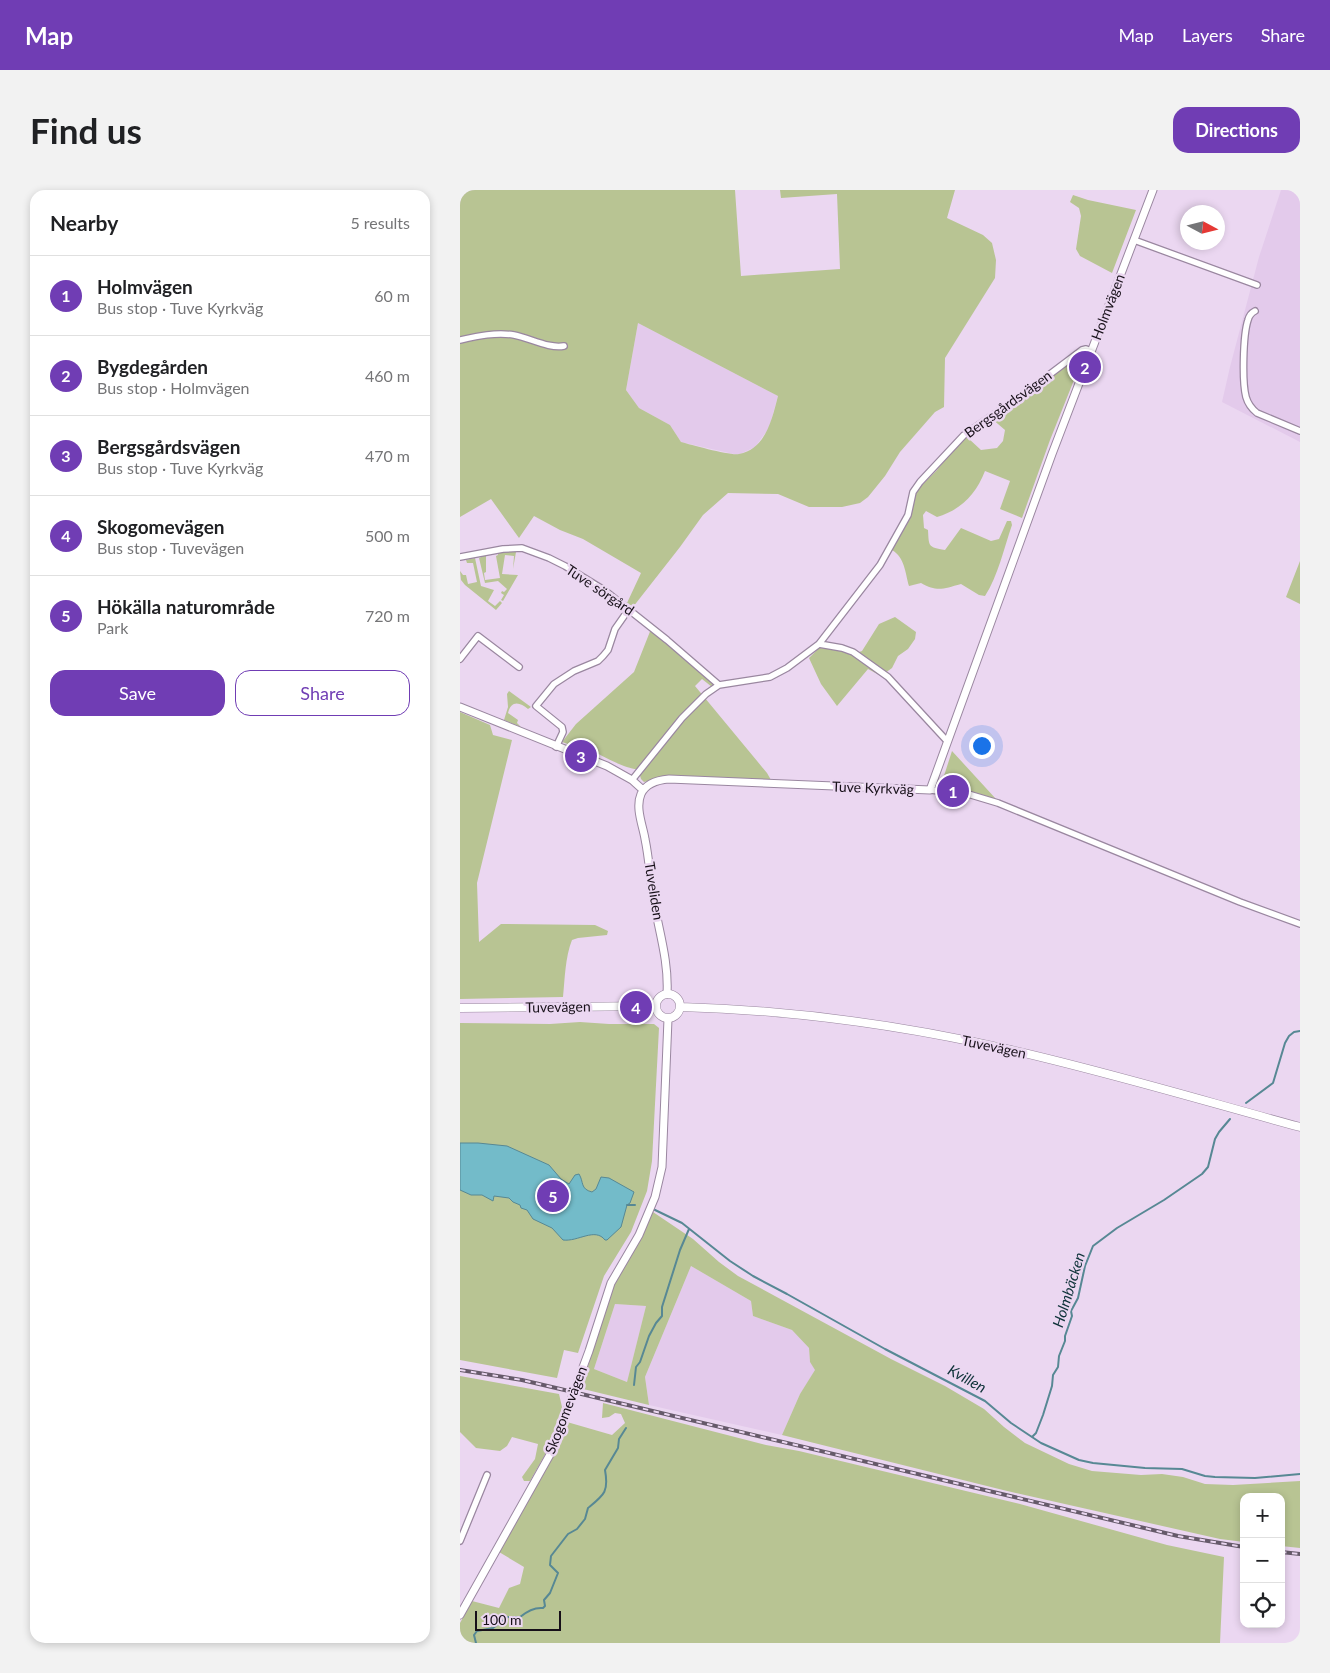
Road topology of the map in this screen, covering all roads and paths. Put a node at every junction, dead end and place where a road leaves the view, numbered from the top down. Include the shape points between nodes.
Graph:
1 (1153, 190) edge
2 (1134, 240) junction
3 (1257, 284) dead end
4 (1255, 311) dead end
5 (460, 340) edge
6 (564, 346) dead end
7 (1091, 351) junction
8 (1300, 431) edge
9 (460, 557) edge
10 (629, 609) junction
11 (819, 644) junction
12 (460, 659) edge
13 (519, 667) dead end
14 (719, 684) junction
15 (460, 707) edge
16 (947, 741) junction
17 (556, 747) junction
18 (632, 780) junction
19 (643, 790) junction
20 (930, 790) junction
21 (1300, 924) edge
22 (668, 994) junction
23 (656, 1006) junction
24 (680, 1007) junction
25 (460, 1008) edge
26 (668, 1019) junction
27 (1300, 1126) edge
28 (487, 1475) dead end
29 (460, 1541) edge
30 (463, 1604) edge
31 (460, 1615) edge

1 - 2 street, Holmvägen
2 - 3 street
2 - 7 street, Holmvägen
4 - 8 street via 1248,318 1246,333 1244,377 1247,399 1261,415
5 - 6 street via 501,334
7 - 11 street, Bergsgårdsvägen via 1082,350 968,432 949,450 913,492 908,515 880,565
7 - 16 street, Holmvägen
9 - 10 street, Tuve sörgård via 505,549 528,550 566,566
10 - 14 street, Tuve sörgård
10 - 17 street via 615,629 603,656 554,684 536,706 562,727
11 - 14 street, Bergsgårdsvägen via 770,677
11 - 16 street via 853,652 888,677
12 - 13 street via 478,636
14 - 18 street via 682,718
15 - 17 street
16 - 20 street, Holmvägen
17 - 18 street via 607,766
18 - 19 street
19 - 20 street, Tuve Kyrkväg via 654,782 669,779
19 - 22 street, Tuveliden via 639,806 665,957
20 - 21 street, Tuve Kyrkväg via 968,794 998,803
22 - 23 main road via 659,998
22 - 24 main road via 677,998
23 - 25 main road, Tuvevägen
23 - 26 main road via 659,1015
24 - 26 main road via 676,1016
24 - 27 main road, Tuvevägen via 805,1015 928,1033 1040,1057
26 - 30 street, Skogomevägen via 662,1167 655,1197 639,1235 611,1283 552,1451
28 - 29 street
30 - 31 street, Skogomevägen

